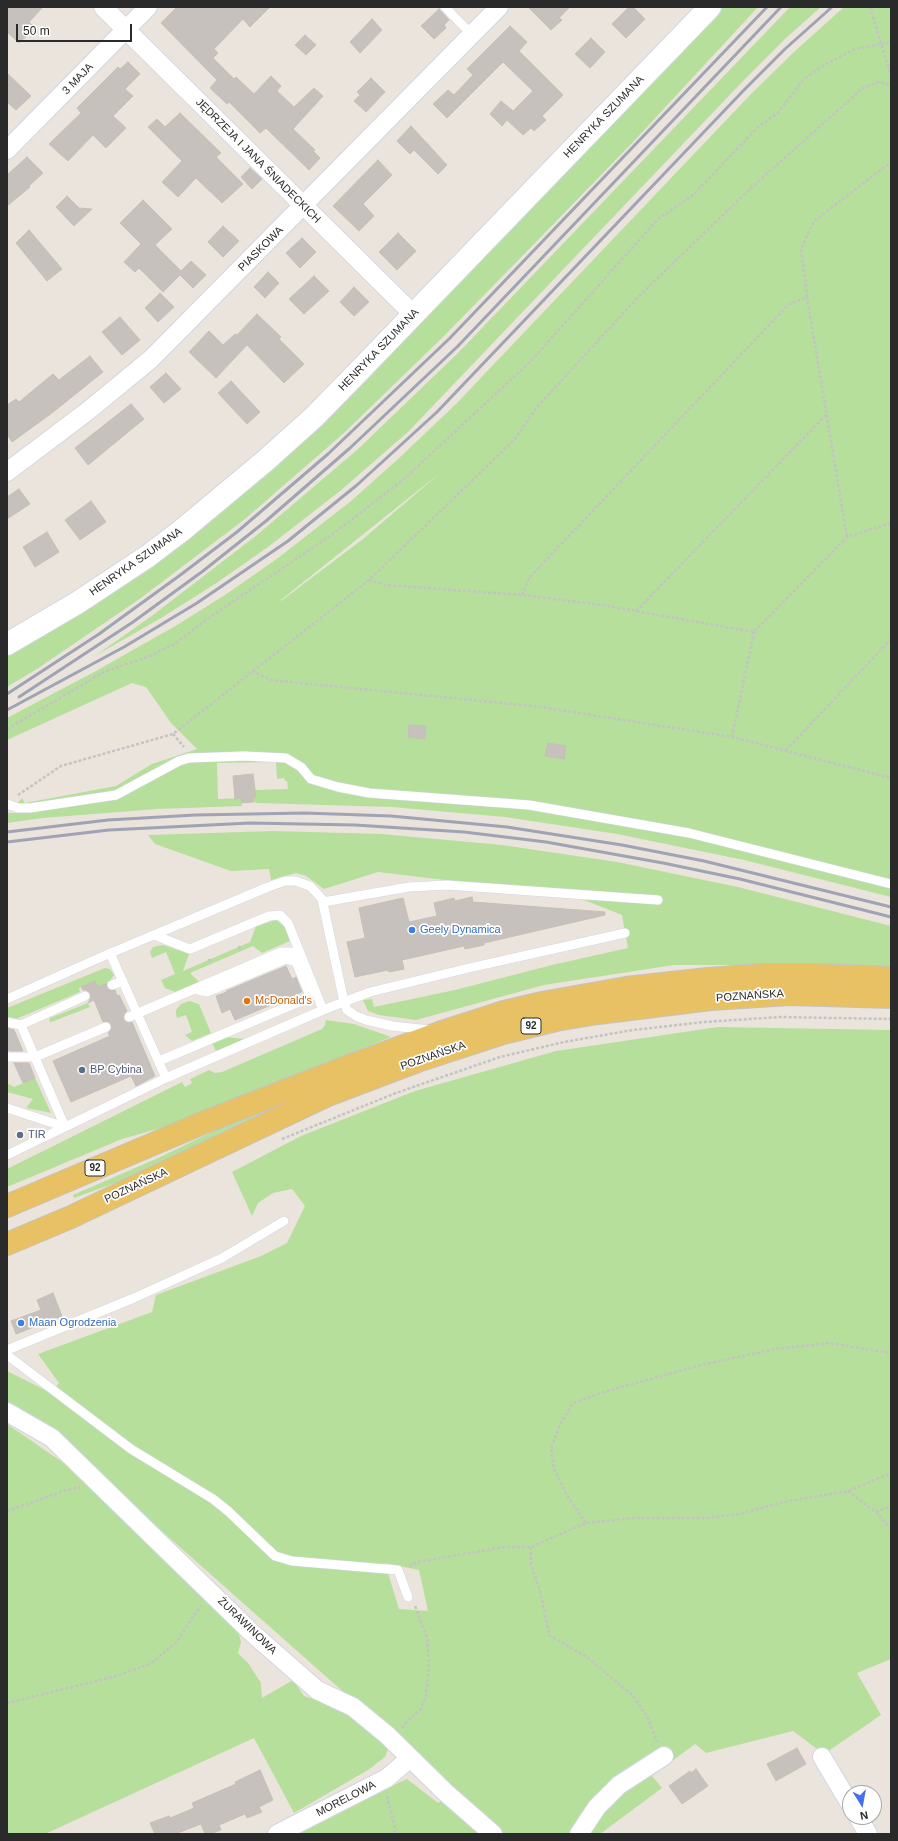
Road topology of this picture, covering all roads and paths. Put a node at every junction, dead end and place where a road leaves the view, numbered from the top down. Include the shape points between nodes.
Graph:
1 (103, 7) edge
2 (148, 7) edge
3 (445, 7) edge
4 (499, 7) edge
5 (710, 7) edge
6 (870, 7) edge
7 (126, 30) junction
8 (472, 35) junction
9 (891, 42) edge
10 (882, 45) junction
11 (891, 76) edge
12 (891, 85) edge
13 (7, 150) edge
14 (891, 162) edge
15 (304, 206) junction
16 (807, 297) junction
17 (414, 314) junction
18 (827, 414) junction
19 (7, 472) edge
20 (891, 523) edge
21 (847, 537) junction
22 (369, 580) junction
23 (522, 595) junction
24 (636, 611) junction
25 (754, 632) junction
26 (891, 639) edge
27 (7, 644) edge
28 (251, 671) junction
29 (7, 730) edge
30 (173, 734) junction
31 (732, 737) junction
32 (785, 751) junction
33 (189, 758) junction
34 (891, 778) edge
35 (10, 801) edge
36 (891, 884) edge
37 (658, 900) dead end
38 (323, 902) junction
39 (626, 933) dead end
40 (154, 935) junction
41 (239, 946) dead end
42 (241, 951) dead end
43 (110, 953) junction
44 (209, 959) dead end
45 (211, 964) dead end
46 (305, 965) junction
47 (891, 978) edge
48 (123, 981) junction
49 (112, 985) dead end
50 (194, 989) junction
51 (85, 996) dead end
52 (891, 997) edge
53 (7, 999) edge
54 (344, 1002) junction
55 (323, 1010) junction
56 (133, 1015) junction
57 (891, 1019) edge
58 (7, 1022) edge
59 (21, 1025) junction
60 (106, 1027) dead end
61 (442, 1032) junction
62 (7, 1057) edge
63 (34, 1057) junction
64 (159, 1061) junction
65 (166, 1078) junction
66 (7, 1108) edge
67 (65, 1127) junction
68 (281, 1140) dead end
69 (7, 1155) edge
70 (7, 1206) edge
71 (284, 1221) dead end
72 (7, 1244) edge
73 (7, 1350) edge
74 (891, 1354) edge
75 (7, 1355) edge
76 (7, 1412) edge
77 (891, 1473) edge
78 (98, 1483) junction
79 (848, 1491) junction
80 (891, 1506) edge
81 (7, 1511) edge
82 (876, 1512) junction
83 (586, 1523) junction
84 (891, 1529) edge
85 (531, 1547) junction
86 (398, 1570) junction
87 (209, 1589) junction
88 (408, 1597) joint
89 (7, 1703) edge
90 (395, 1743) junction
91 (664, 1756) joint
92 (822, 1757) dead end
93 (410, 1758) junction
94 (387, 1778) junction
95 (842, 1791) edge
96 (863, 1825) edge
97 (278, 1834) edge
98 (395, 1834) edge
99 (493, 1834) edge
100 (579, 1834) edge
101 (868, 1834) edge

1 - 7 street, JĘDRZEJA I JANA ŚNIADECKICH
2 - 7 street, 3 MAJA
3 - 8 lane
4 - 8 street, PIASKOWA
5 - 17 street, HENRYKA SZUMANA
6 - 10 path
7 - 13 street, 3 MAJA
7 - 15 street, JĘDRZEJA I JANA ŚNIADECKICH
8 - 15 street, PIASKOWA
9 - 10 path
10 - 11 path
10 - 29 path via 855,49 803,80 778,113 758,127 693,195 658,219 531,361 404,479 333,534 176,643 150,656 106,671
12 - 22 path via 879,82 863,88 752,187 641,294 537,407 515,439
14 - 16 path via 814,221 801,248
15 - 17 street, JĘDRZEJA I JANA ŚNIADECKICH
15 - 19 street, PIASKOWA via 151,359
16 - 18 path
16 - 23 path via 789,304 529,578
17 - 27 street, HENRYKA SZUMANA via 314,417 187,527 77,603
18 - 21 path
18 - 24 path
20 - 21 path
21 - 25 path
22 - 23 path via 386,585
22 - 28 path
23 - 24 path
24 - 25 path
25 - 31 path
26 - 32 path
28 - 30 path
28 - 31 path via 271,680 541,707
30 - 33 path via 188,752
30 - 35 path via 61,766
31 - 32 path
32 - 34 path
33 - 35 lane via 116,795 30,808 18,808
33 - 36 lane via 286,758 301,767 311,779 338,787 368,793 529,805 690,833
37 - 38 lane via 447,885 409,887
38 - 40 lane via 317,892 305,884 285,881
38 - 54 lane
39 - 54 lane via 370,992
40 - 43 lane
40 - 46 lane via 190,949 269,916 280,915 288,923
41 - 42 path
43 - 48 lane
43 - 53 lane
44 - 45 path
46 - 50 lane via 292,952 281,952
46 - 55 lane
47 - 61 main road, POZNAŃSKA / 92 via 817,974 762,975 656,984 542,1003
48 - 49 lane
48 - 56 lane
50 - 56 lane
50 - 64 lane via 207,992 286,959 296,962 308,993 306,999
51 - 59 lane
52 - 72 main road, POZNAŃSKA / 92 via 790,994 711,999 598,1013 503,1033 423,1059 328,1095 78,1214
54 - 55 lane
54 - 61 lane via 347,1010 366,1020
55 - 65 lane
56 - 64 lane
57 - 68 path via 780,1017 633,1030 564,1042 500,1058 396,1093
58 - 59 lane
59 - 63 lane
60 - 63 lane
61 - 70 main road, POZNAŃSKA / 92 via 205,1122
62 - 63 lane
63 - 67 lane
64 - 65 lane
65 - 67 lane
66 - 67 lane
67 - 69 lane
71 - 73 lane via 222,1258
74 - 83 path via 830,1343 775,1349 701,1365 573,1403 560,1425 551,1448 554,1469 567,1495
75 - 86 lane via 131,1449 214,1499 275,1556 292,1561
76 - 78 street, ŻURAWINOWA via 52,1438
77 - 79 path
78 - 81 path via 64,1491
78 - 87 street, ŻURAWINOWA
79 - 82 path
79 - 83 path via 788,1501 739,1514 705,1518 632,1518
80 - 82 path
82 - 84 path
83 - 85 path
85 - 86 path via 504,1547 418,1562
85 - 91 path via 531,1564 541,1595 549,1636 587,1657 633,1696 647,1716
86 - 88 lane
87 - 89 path via 176,1643 150,1664 113,1677
87 - 90 street, ŻURAWINOWA via 250,1632 317,1690 353,1707
88 - 90 path via 416,1608 427,1637 429,1663 426,1696 420,1710 402,1727
90 - 93 street, ŻURAWINOWA
91 - 100 street via 619,1785 598,1807
92 - 95 street
93 - 94 street, MORELOWA
93 - 99 street, ŻURAWINOWA
94 - 97 street, MORELOWA
94 - 98 path via 387,1796
96 - 101 street

